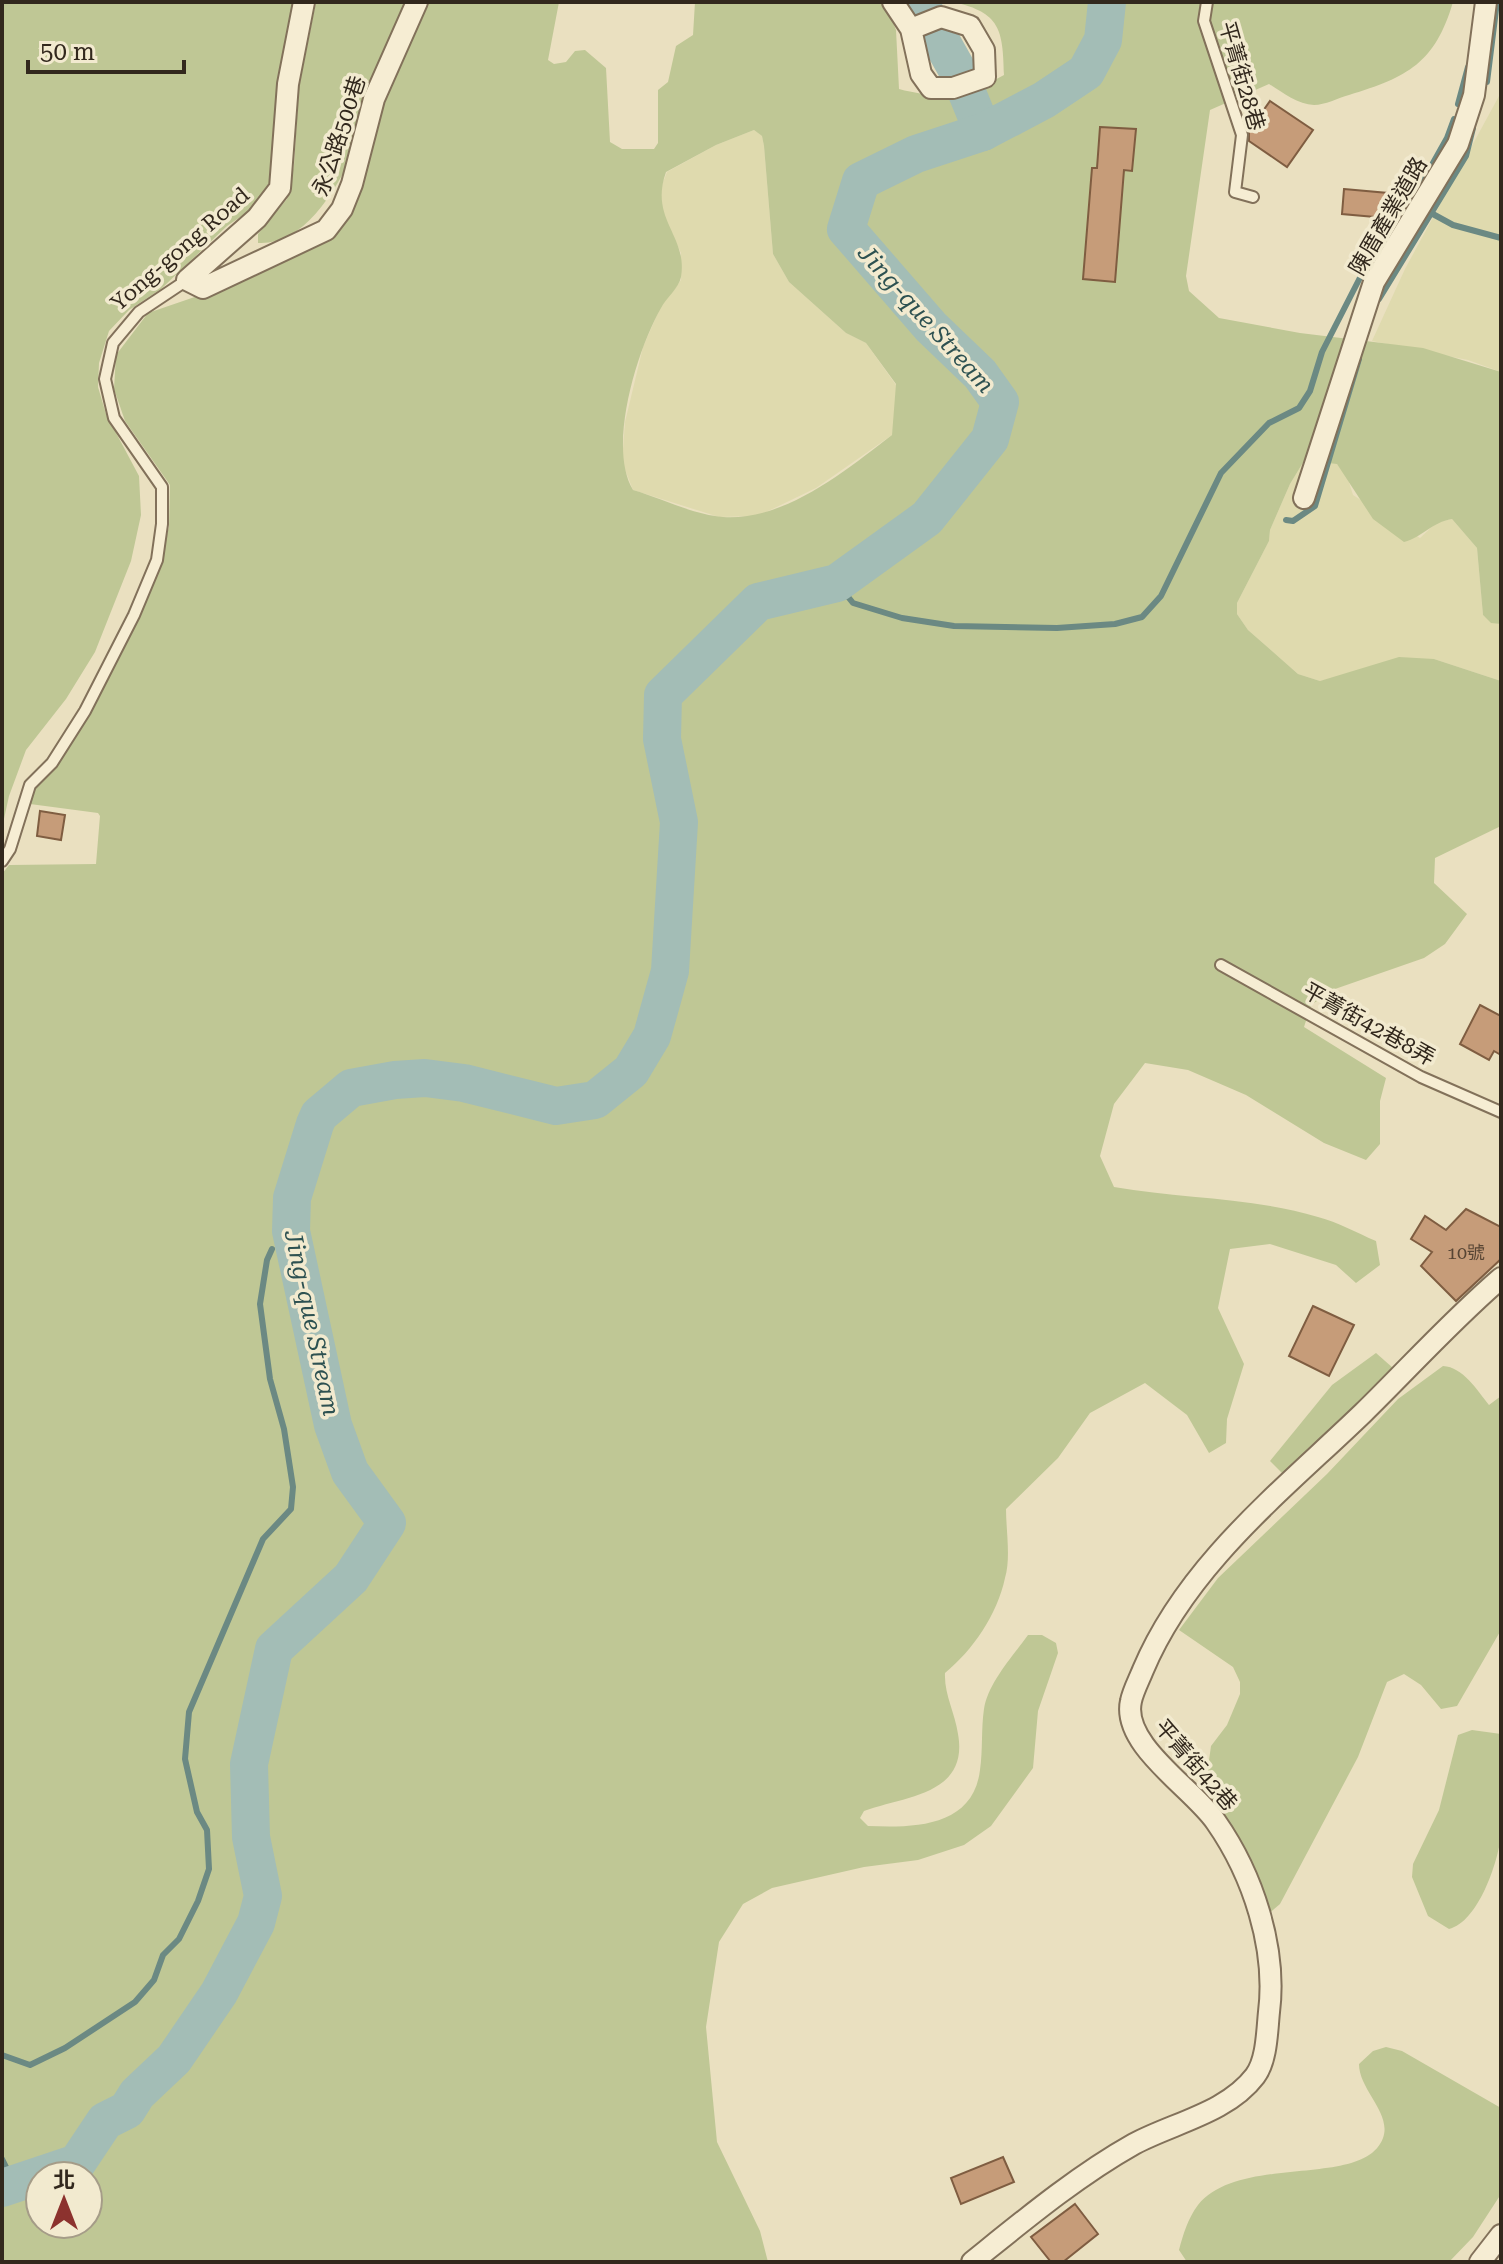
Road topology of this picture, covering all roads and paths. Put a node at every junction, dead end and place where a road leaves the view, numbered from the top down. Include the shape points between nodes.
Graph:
1 (304, 2) edge
2 (417, 2) edge
3 (893, 2) edge
4 (1207, 2) edge
5 (1486, 2) edge
6 (911, 29) junction
7 (1253, 197) dead end
8 (187, 280) junction
9 (1304, 498) dead end
10 (2, 861) edge
11 (1221, 965) dead end
12 (1501, 1112) edge
13 (1501, 1278) edge
14 (1501, 2235) edge
15 (972, 2262) edge
16 (1480, 2262) edge

1 - 8 street, Yong-gong Road via 288,84 280,188 257,218
2 - 8 street, 永公路500巷 via 374,99 352,184 326,230 203,288
3 - 6 street
4 - 7 lane, 平菁街28巷 via 1204,21 1242,135 1235,192
5 - 9 street, 陳厝產業道路 via 1474,95 1458,144 1374,282
6 - 6 street via 941,17 970,26 984,50 985,77 931,88 921,74
8 - 10 lane, Yong-gong Road via 139,312 121,333 113,343 105,379 114,418 162,487 157,560 85,711 52,763 30,785
11 - 12 lane, 平菁街42巷8弄 via 1421,1077
13 - 15 street, 平菁街42巷 via 1246,1524 1177,1604 1131,1702 1130,1722 1139,1740 1217,1823 1255,1901 1272,1989 1257,2073 1228,2100 1132,2145
14 - 16 street

